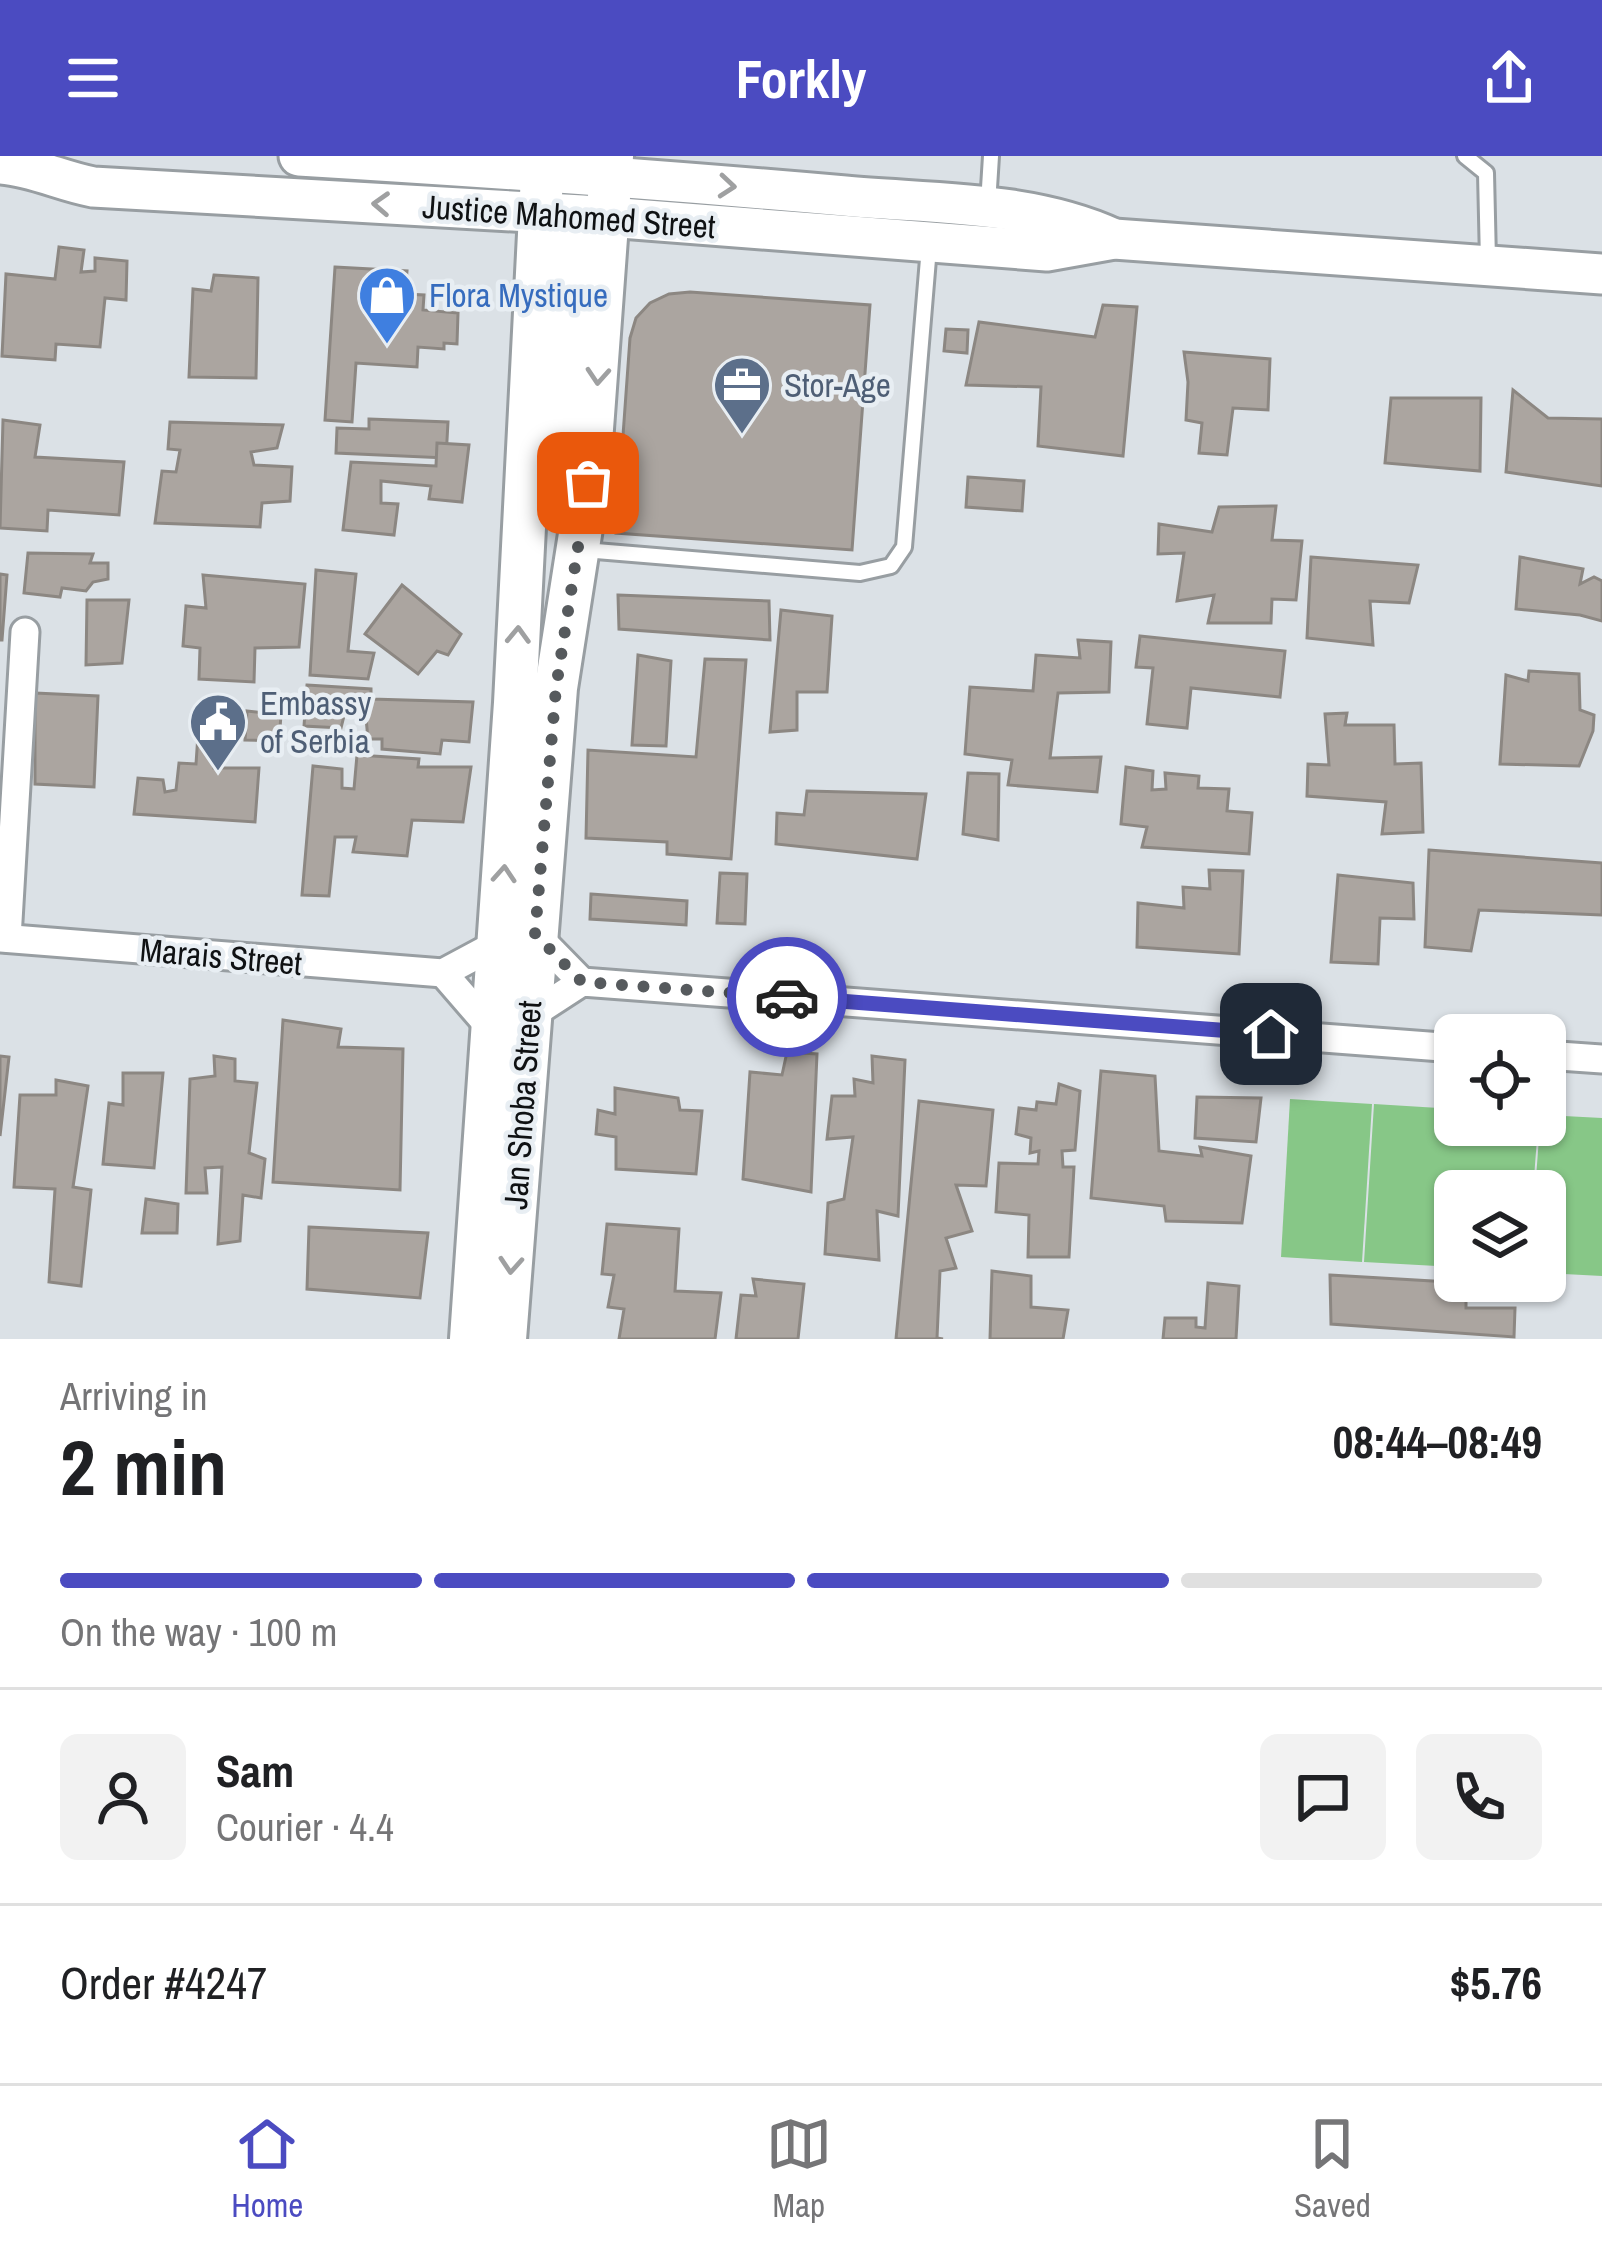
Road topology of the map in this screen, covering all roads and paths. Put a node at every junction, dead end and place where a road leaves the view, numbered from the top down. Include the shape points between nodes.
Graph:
1 (298, 156) edge
2 (991, 156) edge
3 (1465, 156) edge
4 (26, 162) edge
5 (543, 163) edge
6 (603, 191) edge
7 (987, 209) junction
8 (539, 214) junction
9 (1114, 239) junction
10 (929, 242) junction
11 (1489, 266) junction
12 (1602, 274) edge
13 (578, 549) junction
14 (521, 567) junction
15 (25, 632) dead end
16 (4, 938) edge
17 (517, 938) junction
18 (442, 974) junction
19 (582, 982) junction
20 (511, 1025) junction
21 (1434, 1046) edge
22 (1566, 1056) edge
23 (1602, 1059) edge
24 (471, 1339) edge
25 (506, 1339) edge

1 - 5 main road, Justice Mahomed Street
2 - 7 lane
3 - 11 lane via 1486,173
8 -> 4 main road, Justice Mahomed Street via 93,187
5 - 6 main road, Justice Mahomed Street
5 - 8 main road, Jan Shoba Street
6 -> 7 main road, Justice Mahomed Street
6 - 8 main road, Justice Mahomed Street
6 - 10 main road, Justice Mahomed Street
6 -> 13 main road, Jan Shoba Street via 596,407
6 - 14 main road via 546,523
7 - 9 main road, Justice Mahomed Street via 1058,218
8 - 14 main road, Jan Shoba Street
9 - 10 main road, Justice Mahomed Street via 1047,250
9 - 11 main road, Justice Mahomed Street
10 - 13 lane via 904,547 891,566 860,573
11 - 12 main road, Justice Mahomed Street
13 - 17 main road, Jan Shoba Street
17 -> 14 main road, Jan Shoba Street
15 - 16 street
16 - 18 street, Marais Street
17 - 18 street
17 - 19 street
17 - 20 main road, Jan Shoba Street
18 - 20 street
19 - 20 street
19 - 21 street
20 - 24 main road, Jan Shoba Street
20 -> 25 main road, Jan Shoba Street
22 - 23 street

